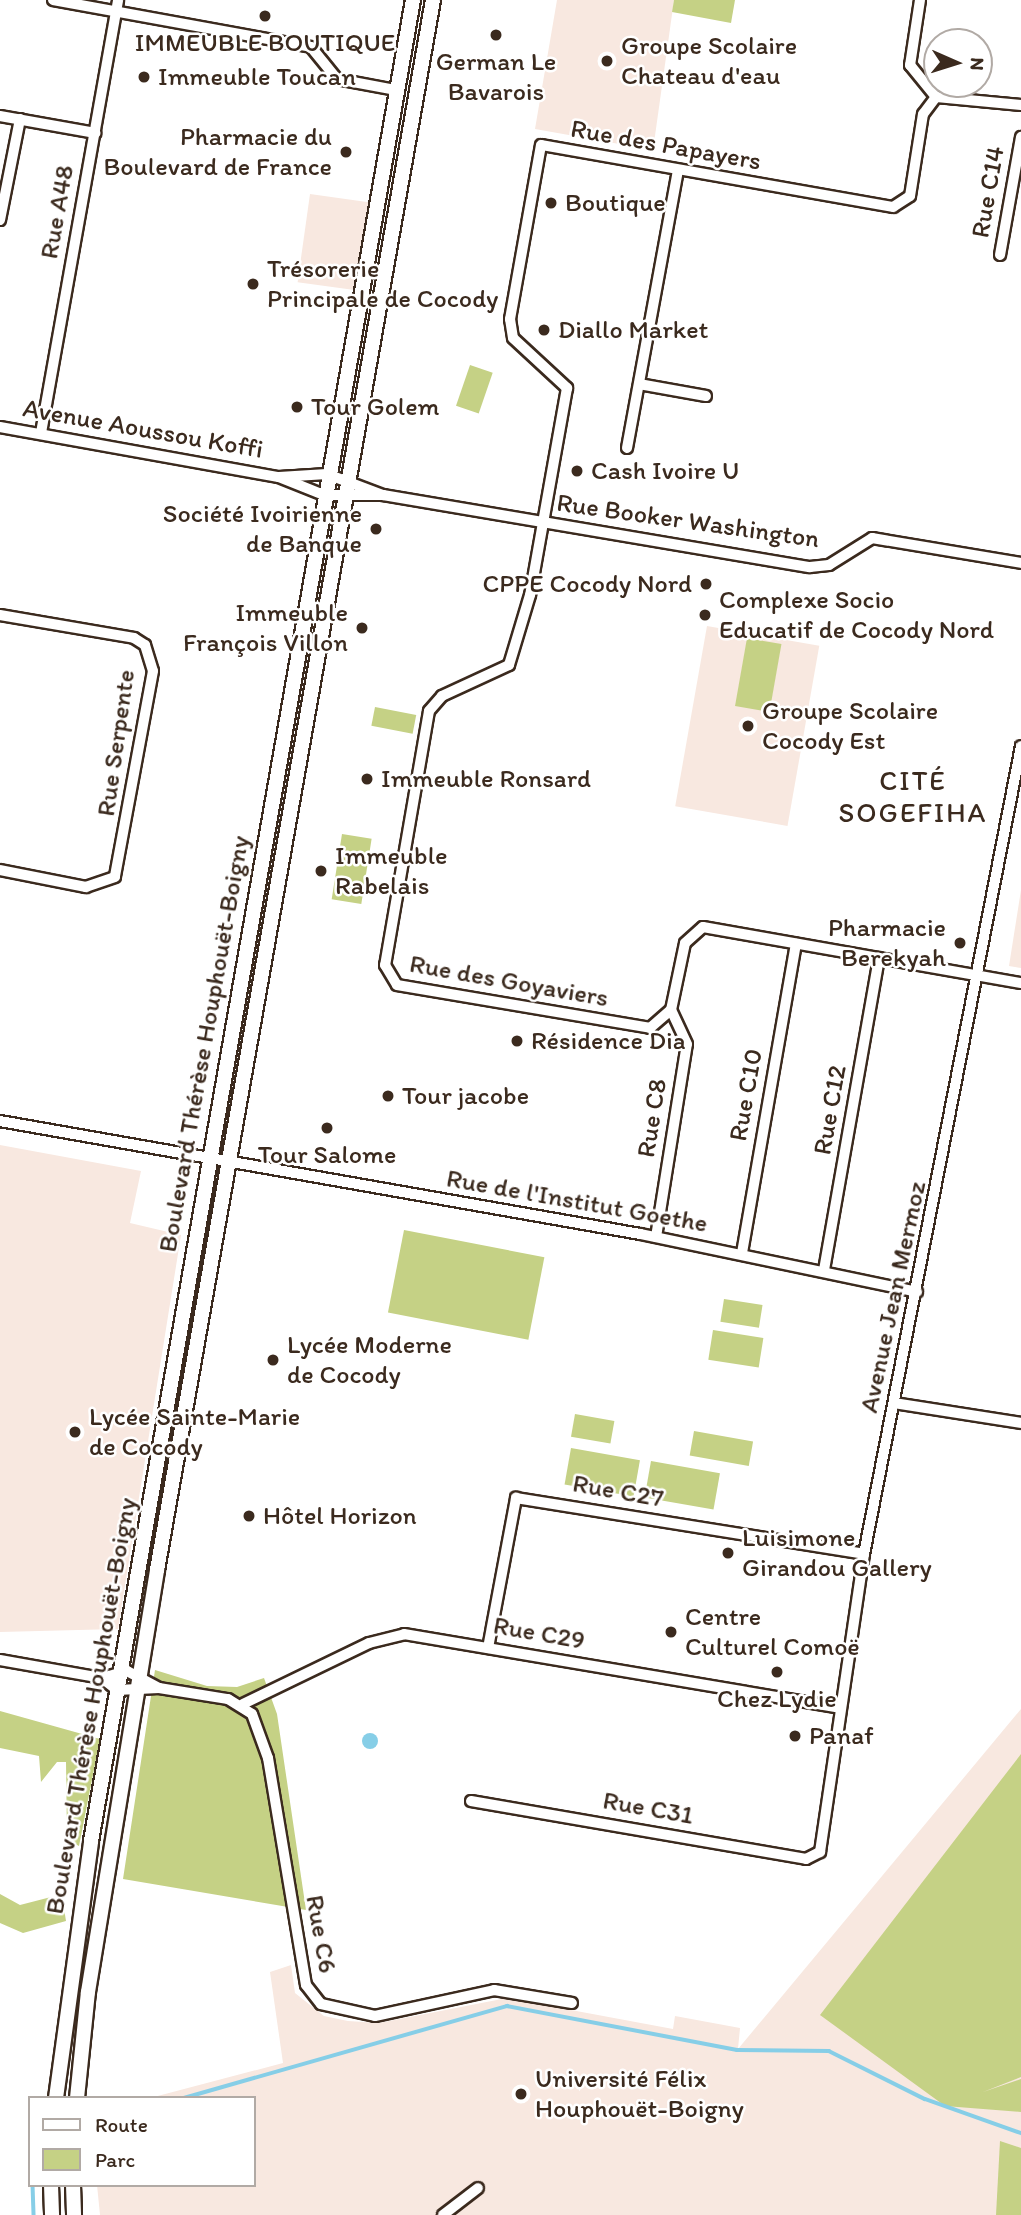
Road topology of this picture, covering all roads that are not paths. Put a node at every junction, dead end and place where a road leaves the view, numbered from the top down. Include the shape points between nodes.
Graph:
1 (53, 0) edge
2 (413, 0) edge
3 (433, 0) edge
4 (920, 0) edge
5 (117, 6) edge
6 (923, 81) edge
7 (395, 90) junction
8 (935, 98) edge
9 (947, 98) edge
10 (1021, 105) edge
11 (0, 116) edge
12 (20, 119) junction
13 (94, 133) junction
14 (1021, 137) edge
15 (678, 171) junction
16 (0, 220) edge
17 (1000, 254) dead end
18 (356, 315) junction
19 (377, 317) junction
20 (639, 383) junction
21 (706, 396) dead end
22 (0, 427) edge
23 (41, 433) junction
24 (627, 448) dead end
25 (327, 474) junction
26 (279, 477) junction
27 (349, 478) junction
28 (324, 495) junction
29 (383, 495) junction
30 (346, 498) junction
31 (542, 523) junction
32 (1021, 564) edge
33 (0, 615) edge
34 (290, 699) junction
35 (310, 702) junction
36 (1021, 746) edge
37 (0, 870) edge
38 (796, 944) junction
39 (879, 958) junction
40 (980, 976) junction
41 (1021, 983) edge
42 (671, 1010) junction
43 (0, 1121) edge
44 (207, 1158) junction
45 (228, 1162) junction
46 (656, 1237) junction
47 (742, 1254) junction
48 (824, 1270) junction
49 (917, 1292) junction
50 (894, 1403) junction
51 (1021, 1423) edge
52 (864, 1554) junction
53 (488, 1648) junction
54 (0, 1660) edge
55 (121, 1671) junction
56 (140, 1675) junction
57 (102, 1678) junction
58 (159, 1688) junction
59 (117, 1690) junction
60 (138, 1692) junction
61 (243, 1704) junction
62 (840, 1708) junction
63 (471, 1801) dead end
64 (816, 1857) joint
65 (572, 2003) dead end
66 (56, 2096) edge
67 (77, 2096) edge
68 (51, 2187) edge
69 (74, 2187) edge
70 (478, 2188) dead end
71 (52, 2215) edge
72 (74, 2215) edge
73 (443, 2215) edge

1 - 5 street
2 - 7 main road, Boulevard Thérèse Houphouët-Boigny
3 - 19 main road, Boulevard Thérèse Houphouët-Boigny
4 - 6 street via 910,65
5 - 7 street via 311,47 337,79
5 - 13 street, Rue A48
7 - 18 main road, Boulevard Thérèse Houphouët-Boigny
8 - 15 street, Rue des Papayers via 923,114 910,196 893,208
9 - 10 street
11 - 12 street
12 - 13 street
12 - 16 street
13 - 23 street, Rue A48
14 - 17 street, Rue C14
15 - 20 street
15 - 31 street, Rue des Papayers via 541,145 510,319 513,338 567,388
18 - 19 main road
18 - 25 main road, Boulevard Thérèse Houphouët-Boigny
19 - 27 main road, Boulevard Thérèse Houphouët-Boigny
20 - 21 street
20 - 24 street
22 - 23 street, Avenue Aoussou Koffi
23 - 26 street, Avenue Aoussou Koffi
25 - 26 street, Avenue Aoussou Koffi
25 - 27 street, Avenue Aoussou Koffi
25 - 28 main road, Boulevard Thérèse Houphouët-Boigny
26 - 28 street, Avenue Aoussou Koffi
27 - 29 street, Rue Booker Washington
27 - 30 main road, Boulevard Thérèse Houphouët-Boigny
28 - 30 street, Avenue Aoussou Koffi
28 - 34 main road, Boulevard Thérèse Houphouët-Boigny
29 - 30 street, Rue Booker Washington
29 - 31 street, Rue Booker Washington
30 - 35 main road, Boulevard Thérèse Houphouët-Boigny
31 - 32 street, Rue Booker Washington via 810,567 829,565 872,538
31 - 42 street, Rue des Goyaviers via 514,659 442,696 429,711 385,971 397,985 650,1028
33 - 37 street, Rue Serpente via 134,638 145,645 153,671 115,877 86,887
34 - 35 main road
34 - 44 main road, Boulevard Thérèse Houphouët-Boigny
35 - 45 main road, Boulevard Thérèse Houphouët-Boigny
36 - 40 street, Avenue Jean Mermoz
38 - 39 street
38 - 42 street via 703,927 694,932
38 - 47 street, Rue C10
39 - 40 street
39 - 48 street, Rue C12
40 - 41 street
40 - 49 street, Avenue Jean Mermoz
42 - 46 street, Rue C8 via 687,1044
43 - 44 street, Rue de l'Institut Goethe
44 - 45 street, Rue de l'Institut Goethe
44 - 55 main road, Boulevard Thérèse Houphouët-Boigny
45 - 46 street, Rue de l'Institut Goethe
45 - 56 main road, Boulevard Thérèse Houphouët-Boigny
46 - 47 street, Rue de l'Institut Goethe
47 - 48 street, Rue de l'Institut Goethe
48 - 49 street, Rue de l'Institut Goethe
49 - 50 street, Avenue Jean Mermoz
50 - 51 street
50 - 52 street, Avenue Jean Mermoz
52 - 53 street, Rue C27 via 518,1498 510,1504
52 - 62 street, Avenue Jean Mermoz
53 - 61 street, Rue C29 via 390,1636
53 - 62 street, Rue C29
54 - 57 street
55 - 56 street
55 - 57 street
55 - 59 main road, Boulevard Thérèse Houphouët-Boigny
56 - 58 street
56 - 60 main road, Boulevard Thérèse Houphouët-Boigny
57 - 59 street
58 - 60 street
58 - 61 street
59 - 60 street
59 - 66 main road, Boulevard Thérèse Houphouët-Boigny
60 - 67 main road, Boulevard Thérèse Houphouët-Boigny
61 - 65 street, Rue C6 via 259,1725 268,1758 313,1998 338,2011 375,2016 483,1990
62 - 64 street, Avenue Jean Mermoz
63 - 64 street, Rue C31
68 - 71 main road
69 - 72 main road
70 - 73 street

